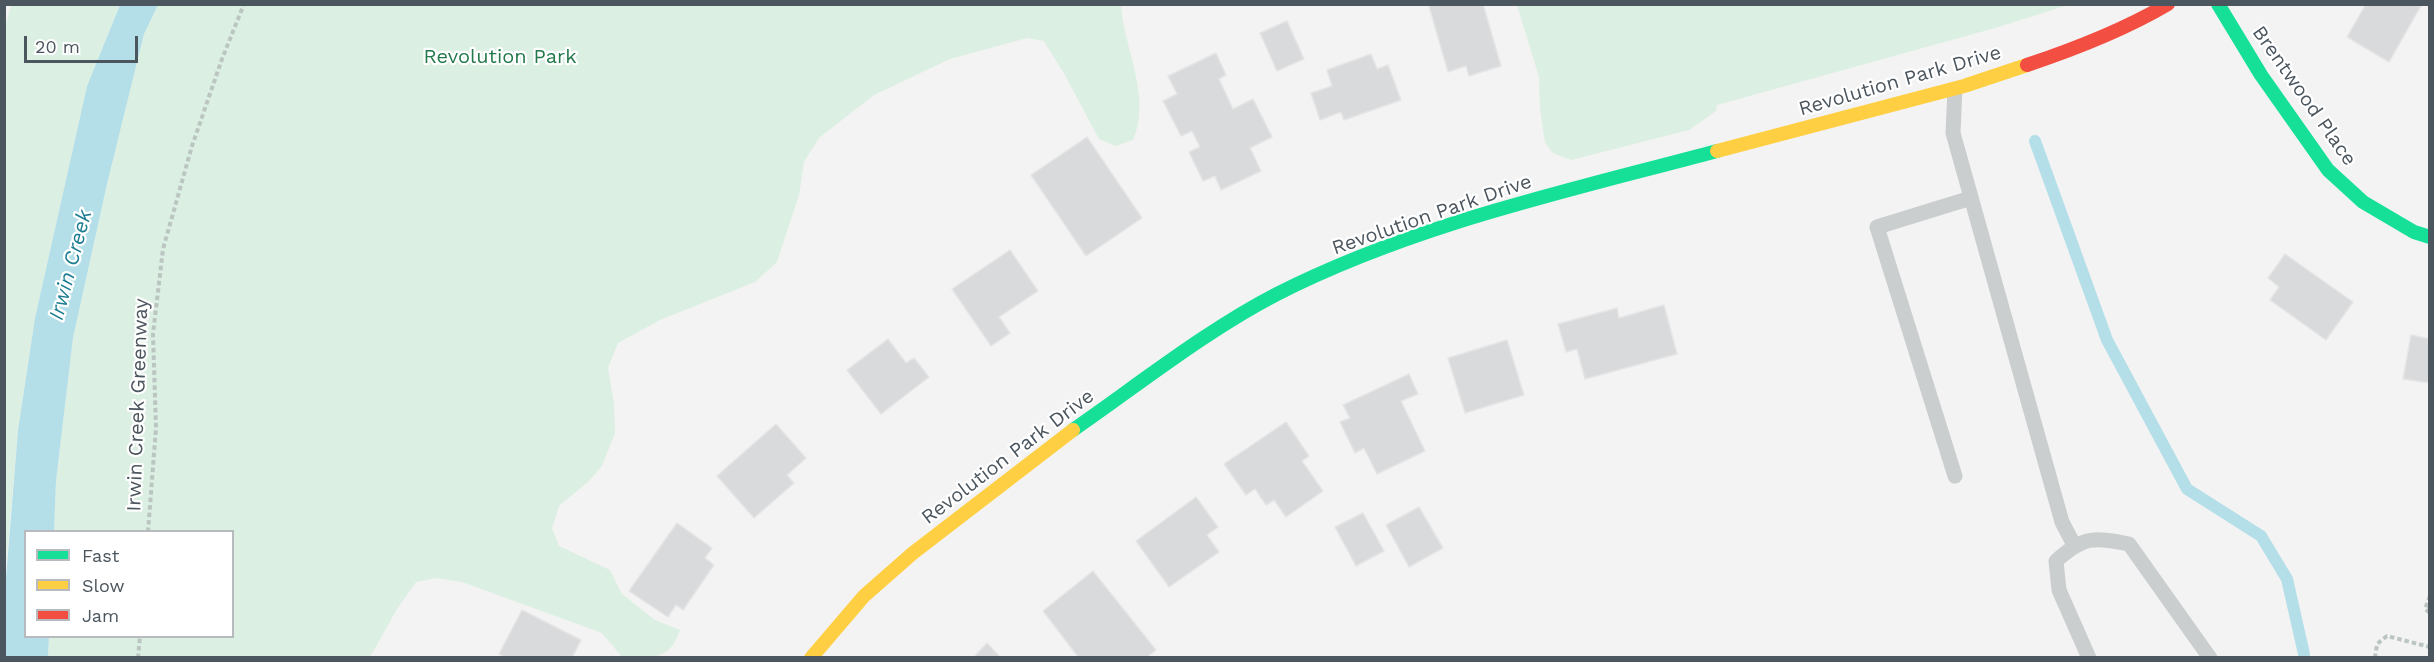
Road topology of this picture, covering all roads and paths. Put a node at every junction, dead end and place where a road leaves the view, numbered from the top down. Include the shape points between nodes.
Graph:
1 (244, 4) edge
2 (2168, 4) edge
3 (2218, 4) edge
4 (1955, 89) junction
5 (1971, 198) junction
6 (2430, 237) edge
7 (1955, 476) dead end
8 (148, 530) edge
9 (2074, 545) junction
10 (2430, 596) edge
11 (2430, 613) edge
12 (140, 638) edge
13 (2430, 647) edge
14 (138, 657) edge
15 (811, 657) edge
16 (2089, 657) edge
17 (2210, 657) edge
18 (2375, 657) edge

1 - 8 path, Irwin Creek Greenway via 192,146 163,249 153,334 156,429
2 - 4 street, Revolution Park Drive via 2069,51
3 - 6 street, Brentwood Place via 2328,170 2363,202
4 - 5 lane via 1953,133
4 - 15 street, Revolution Park Drive via 1499,209 1363,255 1276,295 1194,345 920,547 864,596
5 - 7 lane via 1877,227
5 - 9 lane via 2062,522
9 - 16 lane via 2056,561 2059,590
9 - 17 lane via 2097,538 2129,544
10 - 11 path via 2425,609
12 - 14 path
13 - 18 path via 2387,636 2377,644

